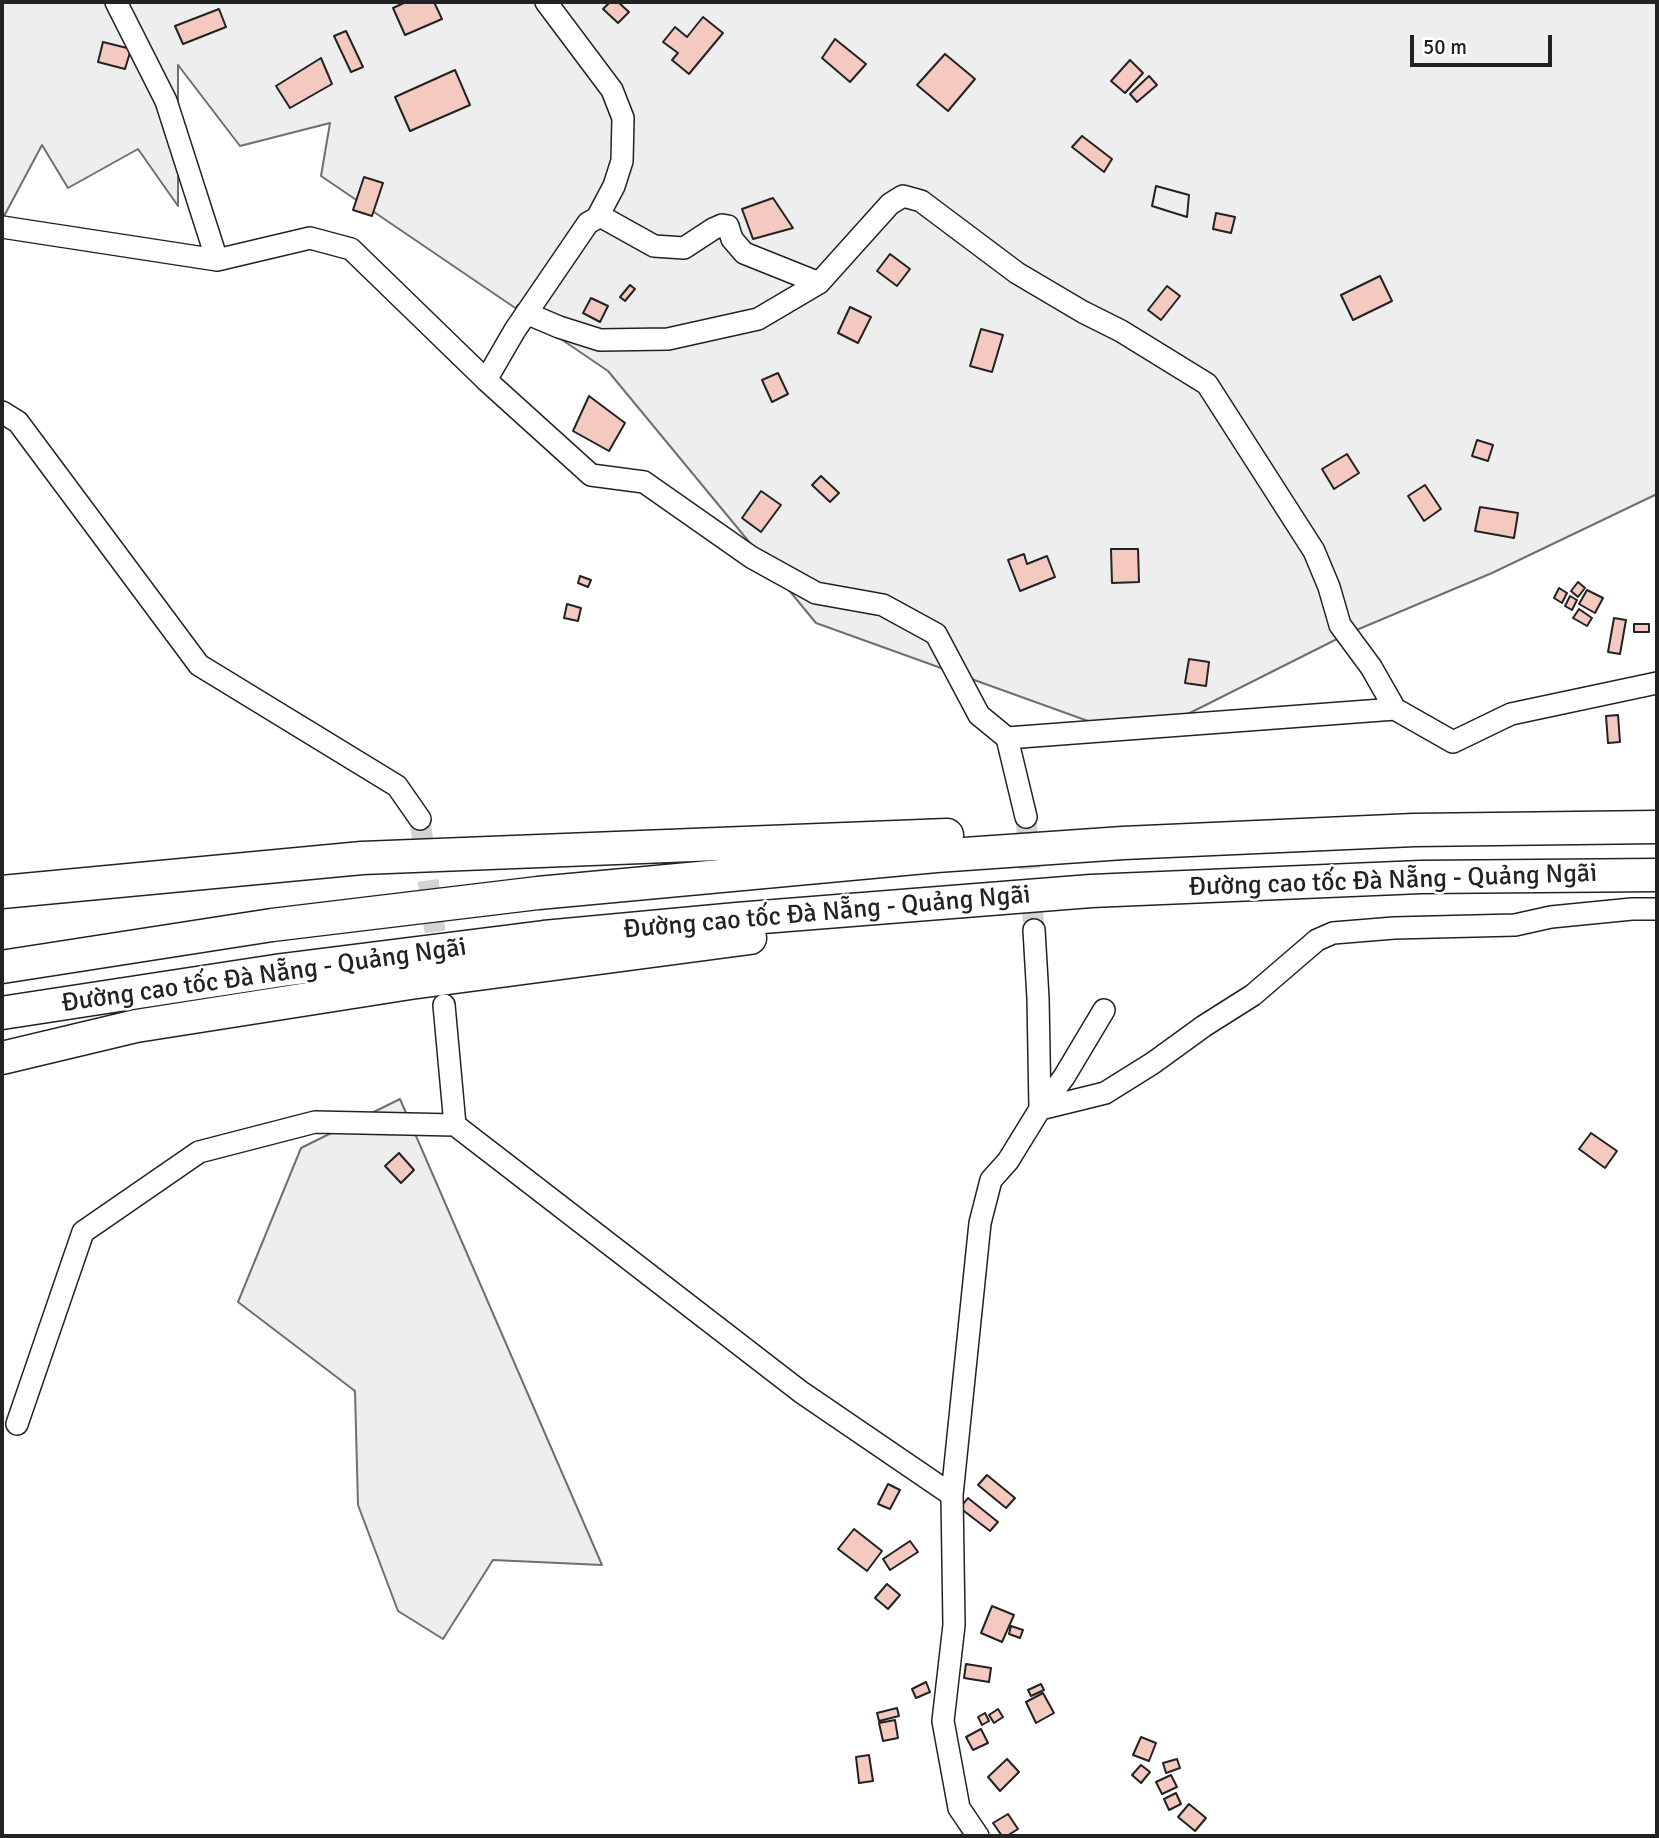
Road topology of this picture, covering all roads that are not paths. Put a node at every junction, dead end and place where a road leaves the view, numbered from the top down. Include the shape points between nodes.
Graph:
1 (116, 2) edge
2 (546, 2) edge
3 (597, 218) junction
4 (2, 227) edge
5 (218, 260) junction
6 (819, 283) junction
7 (526, 313) junction
8 (486, 380) junction
9 (2, 412) edge
10 (1657, 683) edge
11 (1395, 709) junction
12 (1007, 738) junction
13 (1026, 817) tunnel mouth
14 (419, 819) tunnel mouth
15 (1657, 827) edge
16 (1414, 830) junction
17 (1657, 875) edge
18 (1091, 891) junction
19 (2, 892) edge
20 (1657, 909) edge
21 (1034, 930) tunnel mouth
22 (2, 967) edge
23 (444, 1005) dead end
24 (1104, 1010) dead end
25 (2, 1013) edge
26 (2, 1058) edge
27 (1040, 1109) junction
28 (455, 1125) junction
29 (17, 1424) dead end
30 (952, 1495) junction
31 (978, 1836) edge

1 - 5 street via 166,101
2 - 3 street via 612,90 622,118 622,161
3 - 6 street via 603,217 654,246 684,248 713,229 729,226 732,239 744,253
3 - 7 street via 588,223
4 - 5 street
5 - 8 street via 310,238 351,249
6 - 7 street via 758,319 668,339 600,340
6 - 11 street via 890,204 903,196 921,201 1017,273 1207,384 1314,551 1340,625
7 - 8 street
8 - 12 street via 591,475 644,482 751,557 816,593 883,605 936,634 979,715
9 - 14 street via 18,422 199,665 397,786
10 - 11 street via 1511,714 1454,742
11 - 12 street
12 - 13 street
15 - 16 highway, Đường cao tốc Đà Nẵng - Quảng Ngãi
16 - 19 highway via 1073,830 630,846 362,859
16 - 22 highway, Đường cao tốc Đà Nẵng - Quảng Ngãi via 1123,843 732,873 286,924
17 - 18 highway, Đường cao tốc Đà Nẵng - Quảng Ngãi via 1421,877
18 - 25 highway, Đường cao tốc Đà Nẵng - Quảng Ngãi via 544,937 282,970
18 - 26 highway via 410,983 136,1027
20 - 27 street via 1550,917 1515,925 1333,933 1317,940 1253,995 1105,1093
21 - 27 street
23 - 28 street
24 - 27 street
27 - 30 street via 991,1180 980,1223
28 - 29 street via 315,1122 199,1152 83,1232
28 - 30 street via 801,1392
30 - 31 street via 954,1625 943,1721 959,1808

